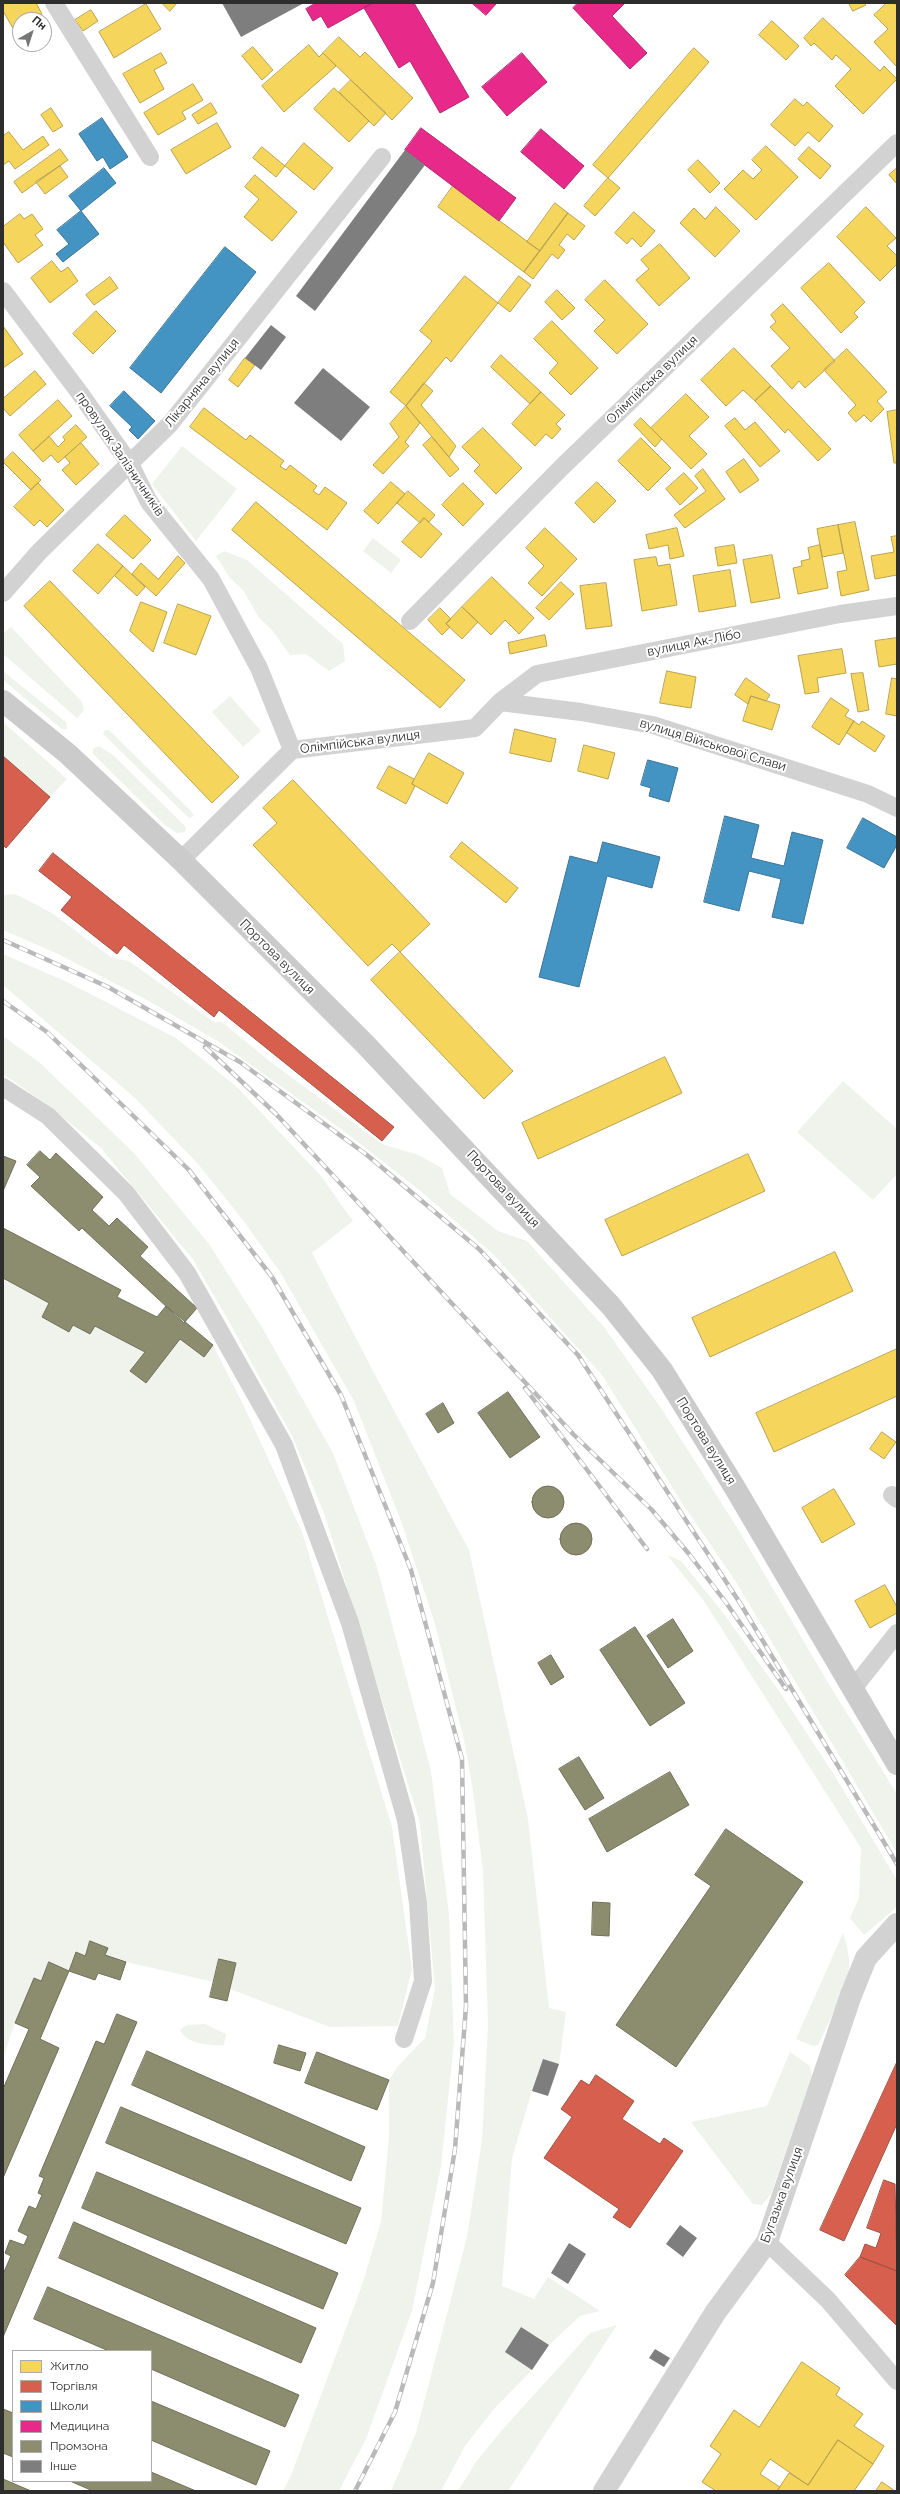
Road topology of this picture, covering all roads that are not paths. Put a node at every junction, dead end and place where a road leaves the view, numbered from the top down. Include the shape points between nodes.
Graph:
1 (54, 3) edge
2 (897, 143) edge
3 (150, 157) dead end
4 (382, 157) dead end
5 (3, 292) edge
6 (130, 464) junction
7 (3, 593) edge
8 (897, 606) edge
9 (410, 621) dead end
10 (3, 701) edge
11 (500, 702) junction
12 (292, 750) junction
13 (897, 808) edge
14 (181, 860) junction
15 (3, 1087) edge
16 (897, 1633) edge
17 (852, 1690) junction
18 (897, 1764) edge
19 (897, 1924) edge
20 (404, 2039) dead end
21 (767, 2242) junction
22 (897, 2381) edge
23 (604, 2491) edge

1 - 3 street
2 - 9 street, Олімпійська вулиця via 562,467
4 - 6 street, Лікарняна вулиця via 170,424
5 - 6 street, провулок Залізничників
6 - 7 street, Лікарняна вулиця via 39,552
6 - 12 street, провулок Залізничників via 149,502 211,579 259,668
8 - 11 street, вулиця Ак-Лібо via 840,614 537,674
10 - 14 main road, Портова вулиця via 68,754
11 - 12 street, Олімпійська вулиця via 475,728
11 - 13 street, вулиця Військової Слави via 653,724 868,794
12 - 14 street, Олімпійська вулиця
14 - 17 main road, Портова вулиця via 376,1056 620,1317 662,1370 735,1488
15 - 20 street via 48,1116 126,1193 187,1273 284,1445 350,1623 406,1820 418,1903 423,1981
16 - 17 street
17 - 18 main road, Портова вулиця
19 - 21 street, Бугазька вулиця via 866,1958
21 - 22 street via 828,2300
21 - 23 street, Бугазька вулиця via 715,2313

